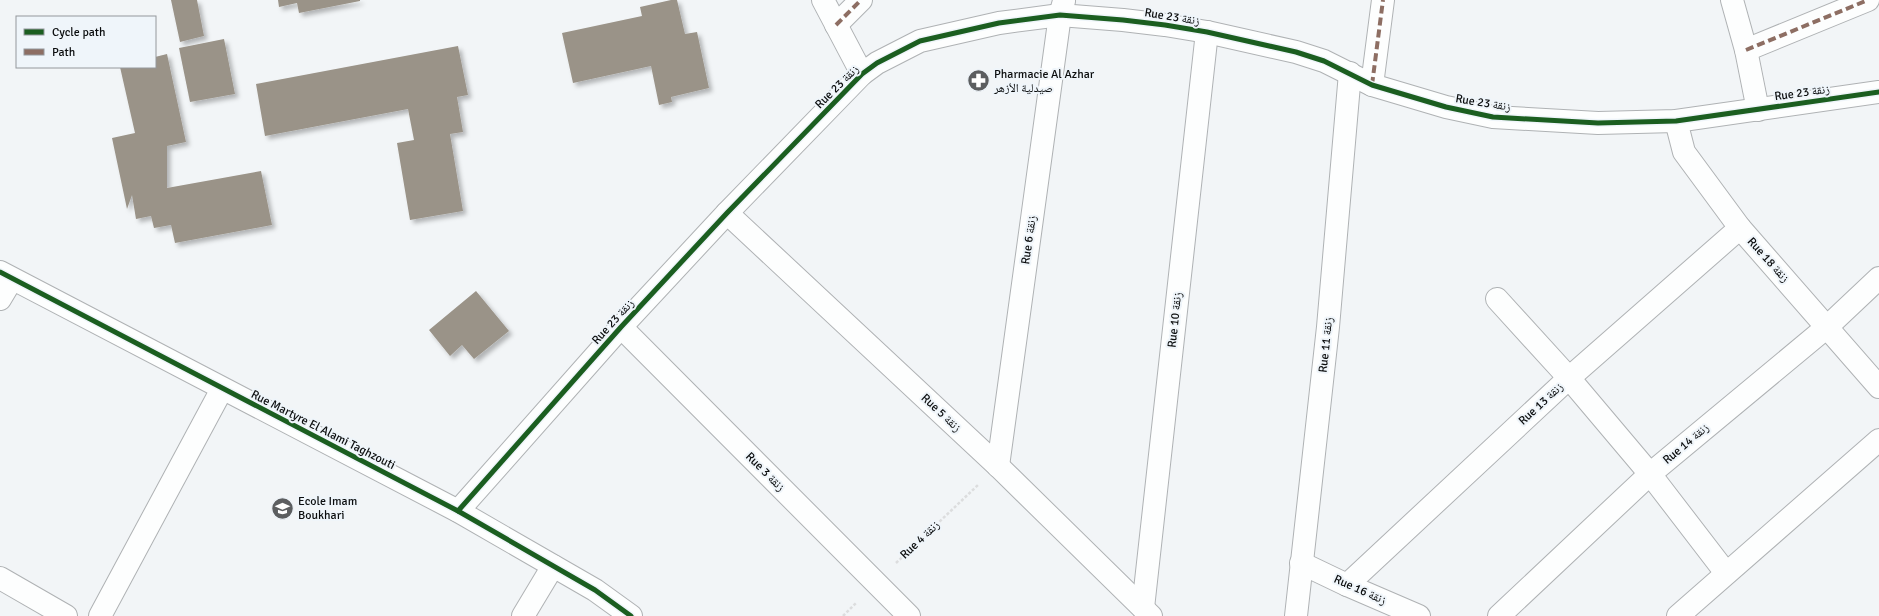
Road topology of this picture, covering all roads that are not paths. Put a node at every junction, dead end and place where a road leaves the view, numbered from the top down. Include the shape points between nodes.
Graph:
1 (823, 0) edge
2 (862, 0) edge
3 (1383, 0) edge
4 (1732, 0) edge
5 (1868, 0) edge
6 (1062, 7) edge
7 (836, 25) junction
8 (1207, 32) junction
9 (1746, 50) junction
10 (1350, 73) junction
11 (862, 74) junction
12 (1372, 85) junction
13 (1879, 92) edge
14 (1758, 110) junction
15 (1676, 121) junction
16 (727, 213) junction
17 (1740, 228) junction
18 (6, 275) edge
19 (1879, 278) edge
20 (1497, 298) dead end
21 (0, 299) edge
22 (621, 327) junction
23 (1828, 327) junction
24 (1569, 378) junction
25 (1879, 387) edge
26 (222, 389) junction
27 (1879, 440) edge
28 (998, 466) junction
29 (1650, 474) junction
30 (458, 511) junction
31 (1301, 563) junction
32 (553, 566) junction
33 (1726, 573) junction
34 (0, 578) edge
35 (1347, 585) junction
36 (1147, 612) edge
37 (66, 616) edge
38 (100, 616) edge
39 (523, 616) edge
40 (631, 616) edge
41 (909, 616) edge
42 (1296, 616) edge
43 (1419, 616) edge
44 (1499, 616) edge
45 (1678, 616) edge

1 - 7 street
2 - 7 street
3 - 12 street
4 - 9 street
5 - 9 street
6 - 8 street, Rue 23 زنقة via 1123,20
6 - 11 street, Rue 23 زنقة via 920,41 877,63
6 - 28 street, Rue 6 زنقة
7 - 11 street
8 - 10 street, Rue 23 زنقة via 1296,52
8 - 36 street, Rue 10 زنقة
9 - 14 street
10 - 12 street, Rue 23 زنقة
10 - 31 street, Rue 11 زنقة via 1328,327
11 - 16 street, Rue 23 زنقة
12 - 15 street, Rue 23 زنقة via 1446,107 1493,117 1598,123
13 - 14 street, Rue 23 زنقة
14 - 15 street, Rue 23 زنقة
15 - 17 street, Rue 18 زنقة via 1684,152
16 - 22 street, Rue 23 زنقة
16 - 28 street, Rue 5 زنقة
17 - 23 street, Rue 18 زنقة
17 - 24 street, Rue 13 زنقة
18 - 21 street
18 - 26 street, Rue Martyre El Alami Taghzouti
19 - 23 street, Rue 14 زنقة
20 - 24 street
22 - 30 street, Rue 23 زنقة
22 - 41 street, Rue 3 زنقة
23 - 25 street, Rue 18 زنقة
23 - 29 street, Rue 14 زنقة
24 - 29 street
24 - 35 street, Rue 13 زنقة
26 - 30 street, Rue Martyre El Alami Taghzouti
26 - 38 street
27 - 33 street
28 - 36 street, Rue 5 زنقة
29 - 33 street
29 - 44 street, Rue 14 زنقة
30 - 32 street, Rue Martyre El Alami Taghzouti
31 - 35 street, Rue 16 زنقة
31 - 42 street, Rue 11 زنقة
32 - 39 street
32 - 40 street, Rue Martyre El Alami Taghzouti via 595,590
33 - 45 street
34 - 37 street
35 - 43 street, Rue 16 زنقة

